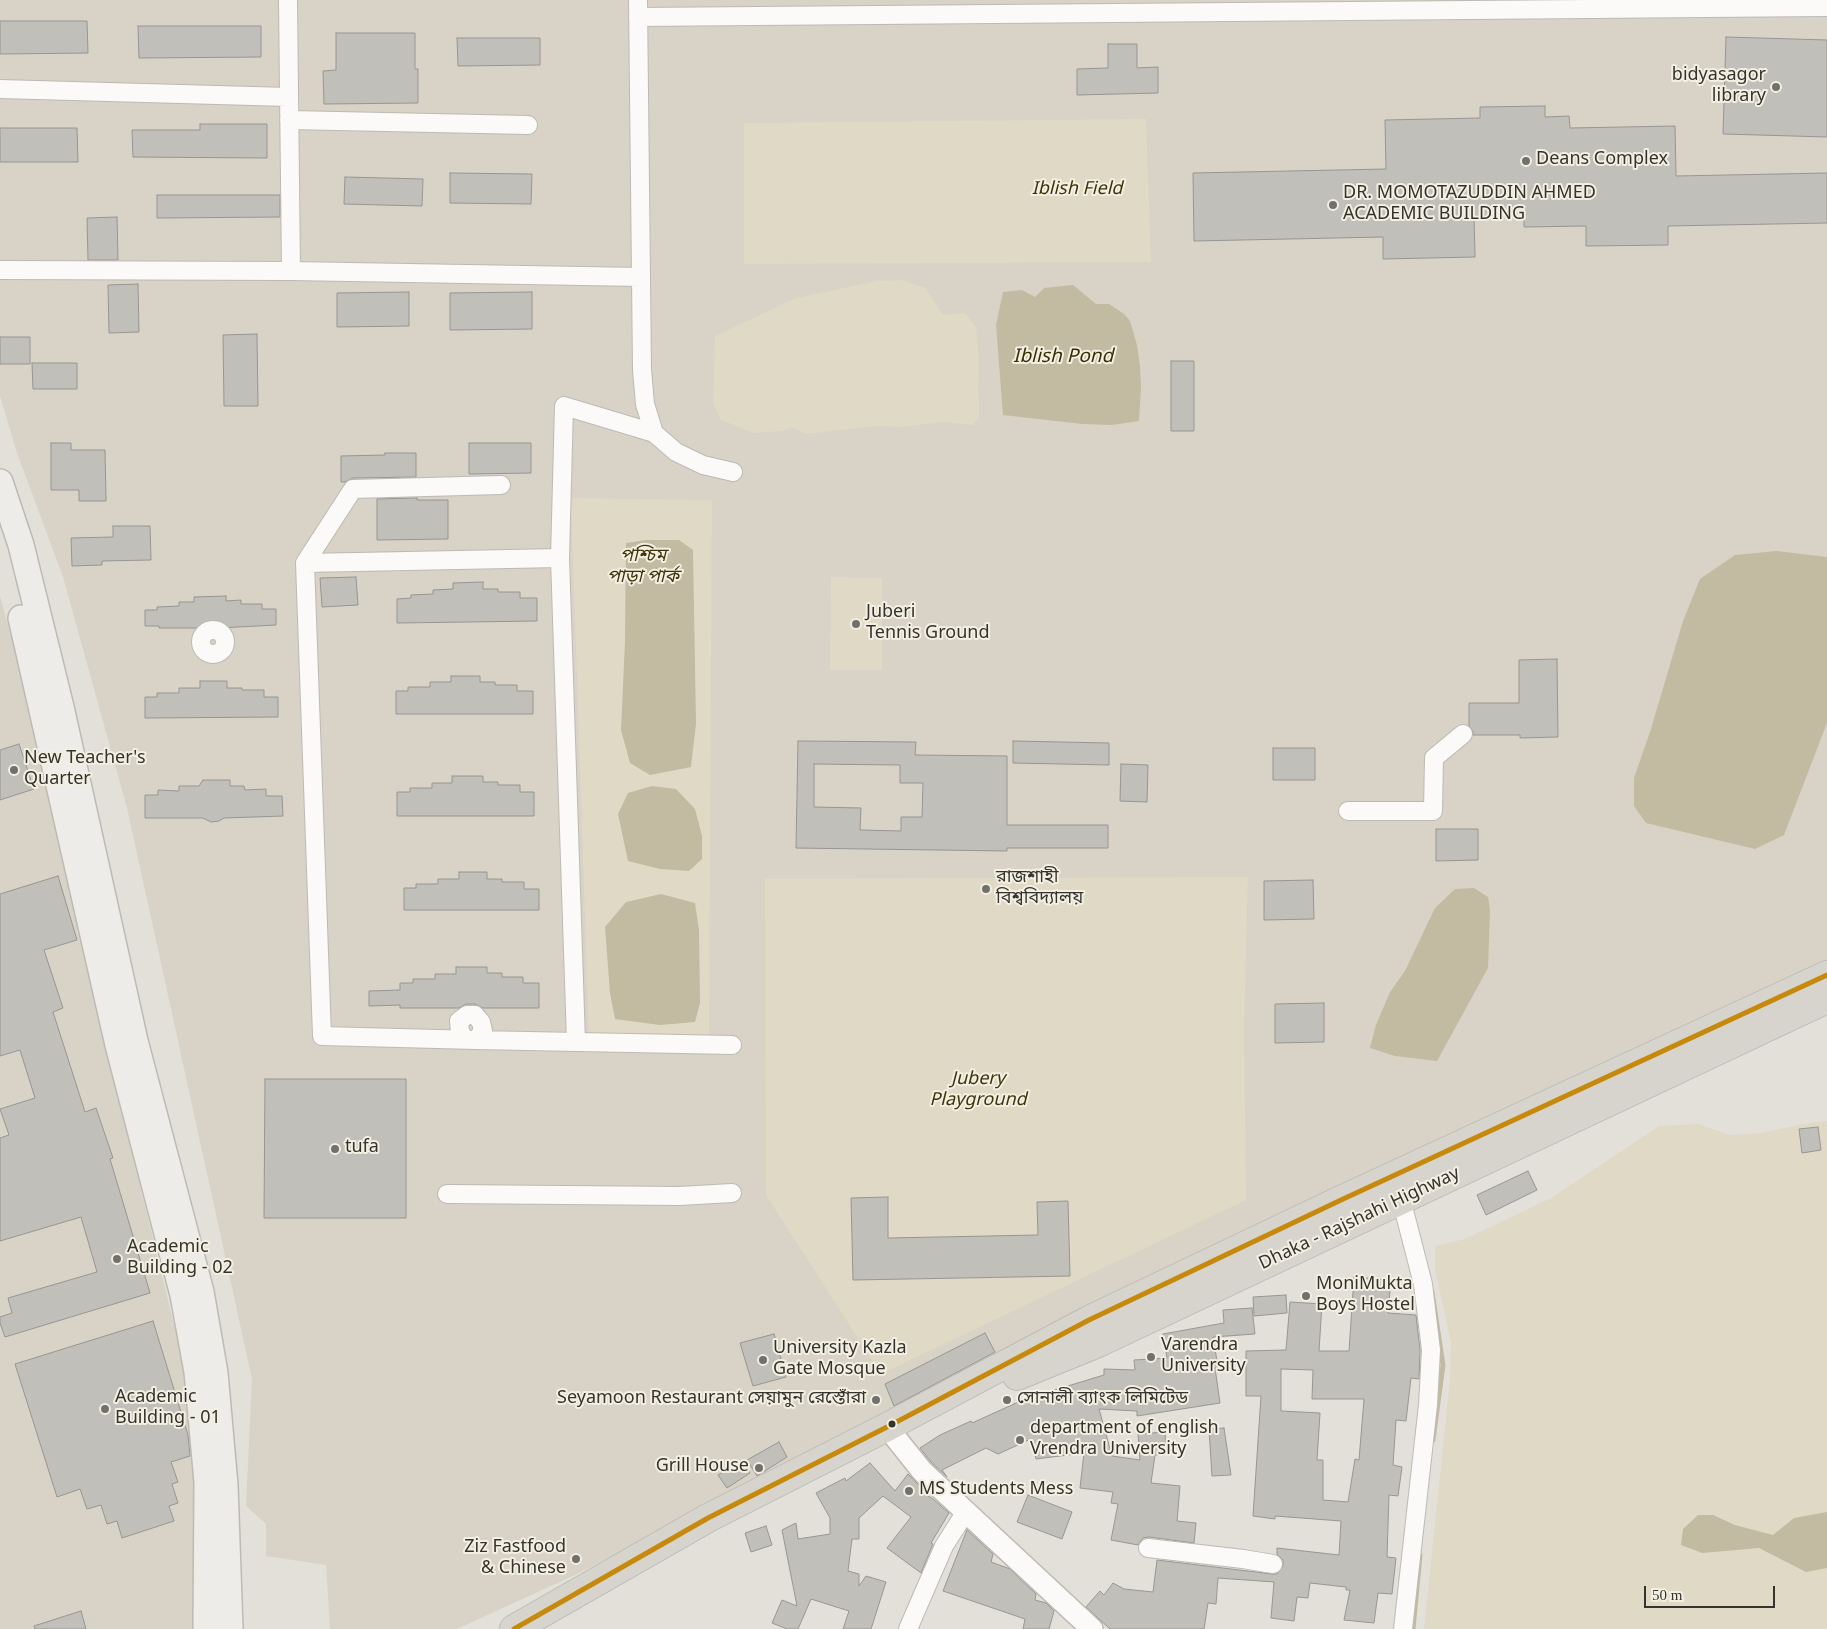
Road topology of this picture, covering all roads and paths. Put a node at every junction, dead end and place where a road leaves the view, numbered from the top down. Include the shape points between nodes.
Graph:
1 (288, 0) edge
2 (1450, 5) edge
3 (1218, 6) edge
4 (1827, 7) edge
5 (638, 9) edge
6 (0, 89) edge
7 (289, 97) junction
8 (289, 120) junction
9 (528, 125) dead end
10 (0, 270) edge
11 (292, 272) junction
12 (641, 277) junction
13 (654, 433) junction
14 (734, 472) dead end
15 (0, 482) edge
16 (501, 485) dead end
17 (0, 535) edge
18 (560, 558) junction
19 (305, 563) junction
20 (1463, 734) dead end
21 (1348, 810) dead end
22 (1827, 974) edge
23 (1827, 999) edge
24 (576, 1042) junction
25 (732, 1045) dead end
26 (1398, 1188) junction
27 (732, 1193) dead end
28 (447, 1194) dead end
29 (888, 1427) junction
30 (965, 1513) junction
31 (1148, 1548) dead end
32 (1274, 1564) dead end
33 (528, 1626) edge
34 (206, 1629) edge
35 (230, 1629) edge
36 (908, 1629) edge
37 (1092, 1629) edge
38 (1403, 1629) edge

1 - 7 street
2 - 3 street
2 - 4 street
3 - 5 street
5 - 12 street
6 - 7 street
7 - 8 street
8 - 9 street
8 - 11 street
10 - 11 street
11 - 12 street
12 - 13 street via 642,370 645,404
13 - 14 street via 676,452 702,465
13 - 18 street via 564,406
15 - 35 main road via 20,545 61,707 135,1041 201,1292 215,1374 225,1485
16 - 19 street via 353,489
17 - 34 main road via 118,1045 183,1295 197,1372 207,1482
18 - 19 street
18 - 24 street
19 - 24 street via 322,1036
20 - 21 street via 1434,758 1433,811
22 - 26 highway, Dhaka - Rajshahi Highway
23 - 26 highway, Dhaka - Rajshahi Highway
24 - 25 street
26 - 29 highway, Dhaka - Rajshahi Highway via 1089,1320
26 - 38 street via 1424,1284 1431,1350 1428,1405
27 - 28 street via 679,1196
29 - 30 street via 922,1471
29 - 33 highway, Dhaka - Rajshahi Highway via 708,1518
30 - 36 street via 944,1546
30 - 37 street
31 - 32 street

